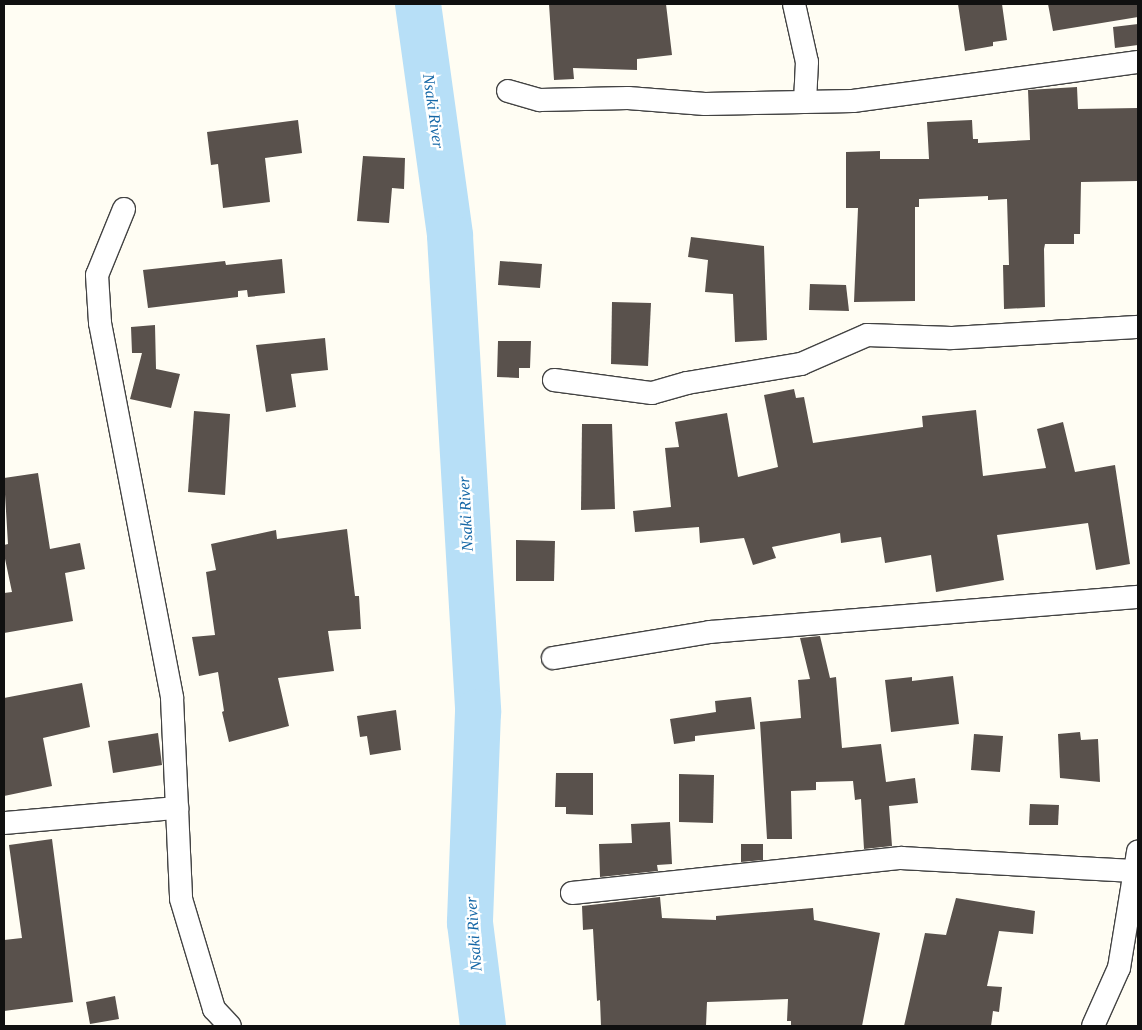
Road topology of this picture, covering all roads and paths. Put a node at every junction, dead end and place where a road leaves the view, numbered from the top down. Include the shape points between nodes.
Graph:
1 (794, 4) edge
2 (1138, 62) edge
3 (508, 91) dead end
4 (805, 102) junction
5 (124, 209) dead end
6 (1138, 328) edge
7 (554, 380) dead end
8 (1138, 597) edge
9 (553, 658) dead end
10 (177, 808) junction
11 (4, 823) edge
12 (1136, 862) edge
13 (572, 893) dead end
14 (230, 1026) edge
15 (1093, 1026) edge

1 - 4 street via 807,62
2 - 4 street via 854,101
3 - 4 street via 540,100 628,98 705,104
5 - 10 street via 97,275 100,323 172,698
6 - 7 street via 951,338 867,335 801,364 687,383 652,394
8 - 9 street via 710,632
10 - 11 street
10 - 14 street via 181,899 214,1009
12 - 13 street via 901,858
12 - 15 street via 1119,968

